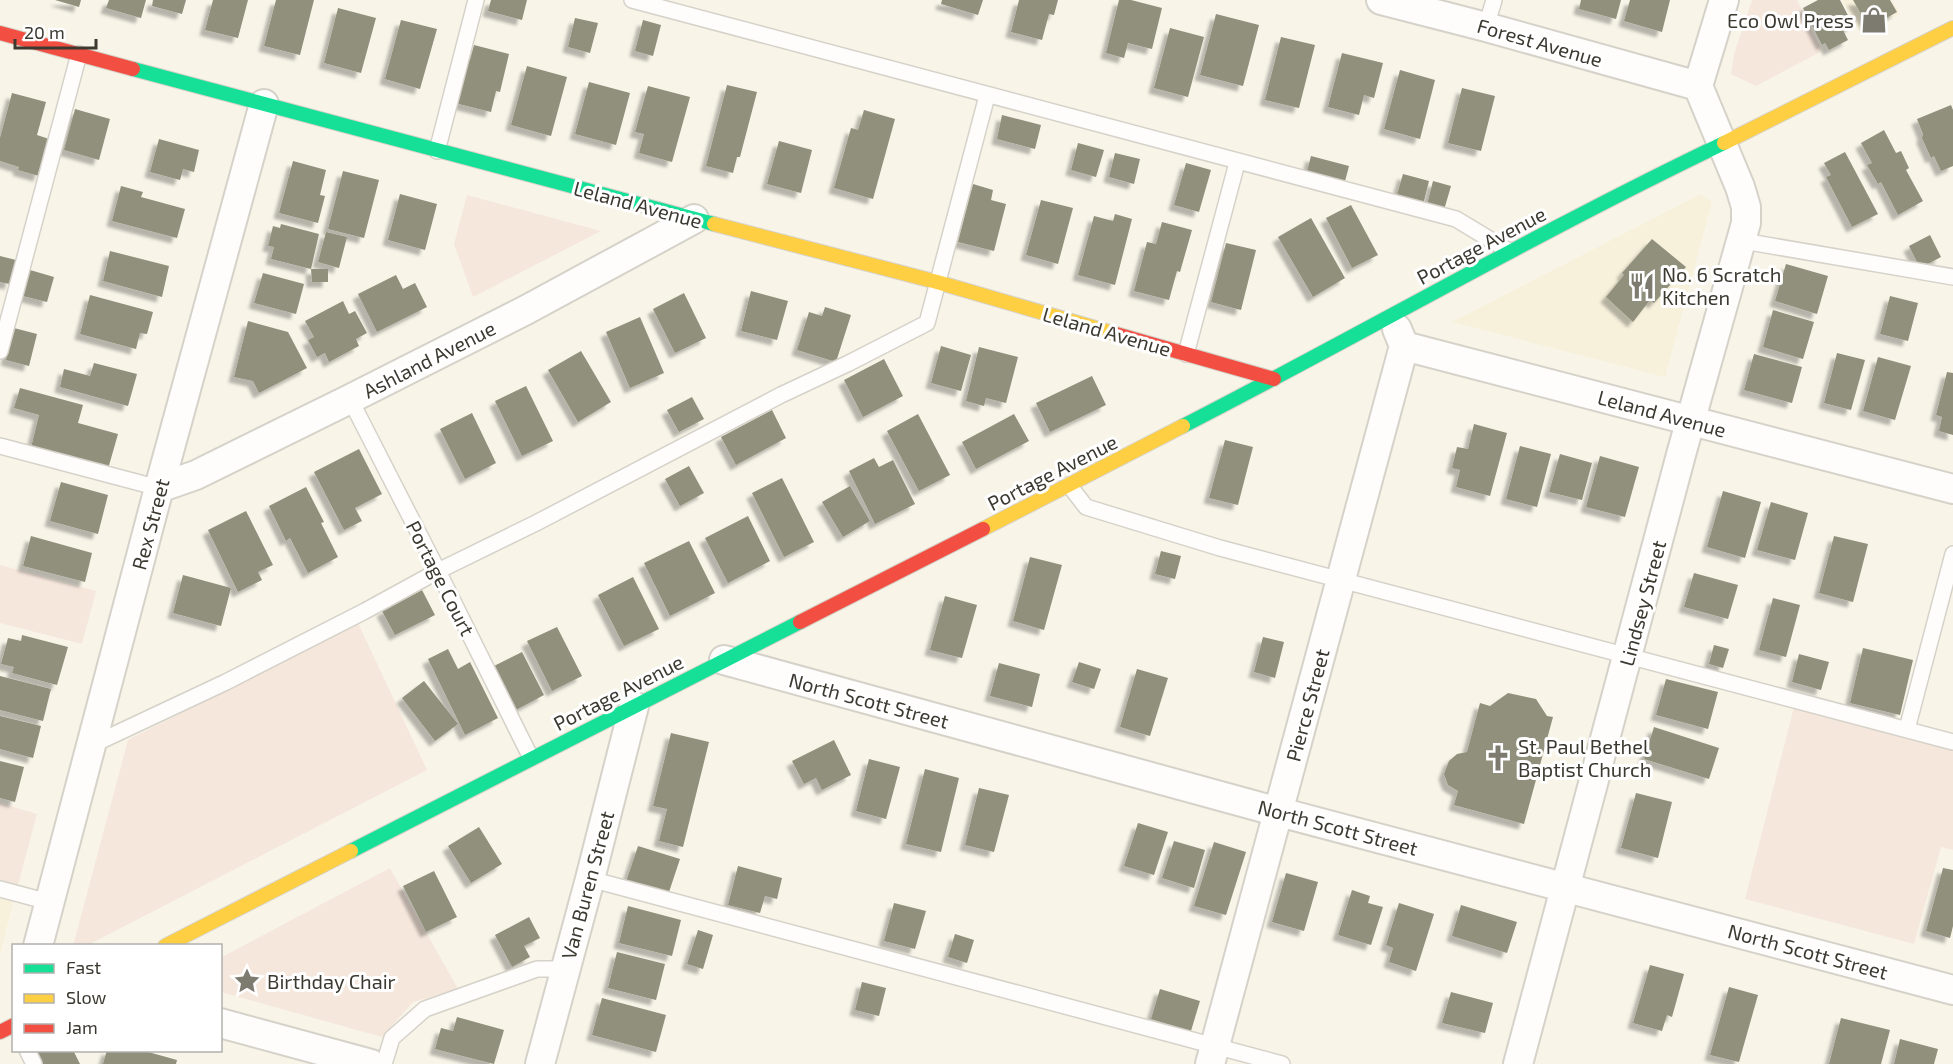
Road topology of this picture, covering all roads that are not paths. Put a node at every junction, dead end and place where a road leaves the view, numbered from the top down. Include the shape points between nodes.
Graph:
1 (476, 0) edge
2 (632, 0) edge
3 (1381, 0) edge
4 (1494, 0) edge
5 (1724, 0) edge
6 (1486, 27) junction
7 (1953, 28) edge
8 (0, 33) edge
9 (79, 54) junction
10 (1698, 86) junction
11 (987, 96) junction
12 (264, 104) junction
13 (1723, 143) junction
14 (437, 151) junction
15 (1238, 163) junction
16 (694, 219) junction
17 (1743, 241) junction
18 (1509, 251) junction
19 (1953, 277) edge
20 (937, 282) junction
21 (1390, 315) junction
22 (1404, 346) junction
23 (0, 351) edge
24 (1186, 354) junction
25 (1274, 379) junction
26 (350, 399) junction
27 (1691, 421) junction
28 (0, 446) edge
29 (1069, 485) junction
30 (159, 488) junction
31 (1953, 489) edge
32 (1953, 554) edge
33 (438, 571) junction
34 (1341, 579) junction
35 (1628, 655) junction
36 (724, 660) junction
37 (634, 706) junction
38 (1907, 729) junction
39 (1953, 742) edge
40 (92, 745) junction
41 (531, 758) junction
42 (1279, 811) junction
43 (590, 879) junction
44 (1566, 886) junction
45 (0, 889) edge
46 (49, 902) junction
47 (38, 944) edge
48 (167, 944) edge
49 (565, 969) junction
50 (1953, 990) edge
51 (222, 1024) edge
52 (1213, 1055) edge
53 (371, 1064) edge
54 (384, 1064) edge
55 (540, 1064) edge
56 (1282, 1064) edge
57 (1518, 1064) edge

1 - 14 lane
2 - 11 lane
3 - 6 street, Forest Avenue
4 - 6 lane
5 - 10 street
6 - 10 street, Forest Avenue
7 - 13 main road, Portage Avenue
8 - 9 main road, Leland Avenue
9 - 12 main road, Leland Avenue
9 - 23 lane
10 - 13 street, Lindsey Street
11 - 15 lane
11 - 20 lane
12 - 14 main road, Leland Avenue
12 - 30 street, Rex Street
13 - 17 street, Lindsey Street via 1746,207
13 - 18 main road, Portage Avenue
14 - 16 main road, Leland Avenue
15 - 18 lane via 1456,219
15 - 24 lane
16 - 20 main road, Leland Avenue
16 - 26 street, Ashland Avenue
17 - 19 lane
17 - 27 street, Lindsey Street
18 - 21 main road, Portage Avenue
20 - 24 main road, Leland Avenue
20 - 33 lane via 927,323
21 - 22 street
21 - 25 main road, Portage Avenue
22 - 27 street, Leland Avenue
22 - 34 street, Pierce Street
24 - 25 main road, Leland Avenue
25 - 29 main road, Portage Avenue
26 - 30 street, Ashland Avenue via 196,475
26 - 33 lane, Portage Court
27 - 31 street, Leland Avenue
27 - 35 street, Lindsey Street
28 - 30 lane
29 - 34 lane via 1086,507 1220,548
29 - 36 main road, Portage Avenue
30 - 40 street, Rex Street
32 - 38 lane
33 - 40 lane via 226,682
33 - 41 lane, Portage Court
34 - 35 lane
34 - 42 street, Pierce Street
35 - 38 lane
35 - 44 street, Lindsey Street
36 - 37 main road, Portage Avenue
36 - 42 street, North Scott Street
37 - 41 main road, Portage Avenue
37 - 43 street, Van Buren Street
38 - 39 lane
40 - 46 street, Rex Street
41 - 48 main road, Portage Avenue
42 - 44 street, North Scott Street
42 - 52 street, Pierce Street
43 - 49 street, Van Buren Street
43 - 52 lane
44 - 50 street, North Scott Street
44 - 57 street, Lindsey Street
45 - 46 lane
46 - 47 street, Rex Street
49 - 54 lane via 537,969 425,1009 392,1038
49 - 55 street, Van Buren Street
51 - 53 street
52 - 56 lane

